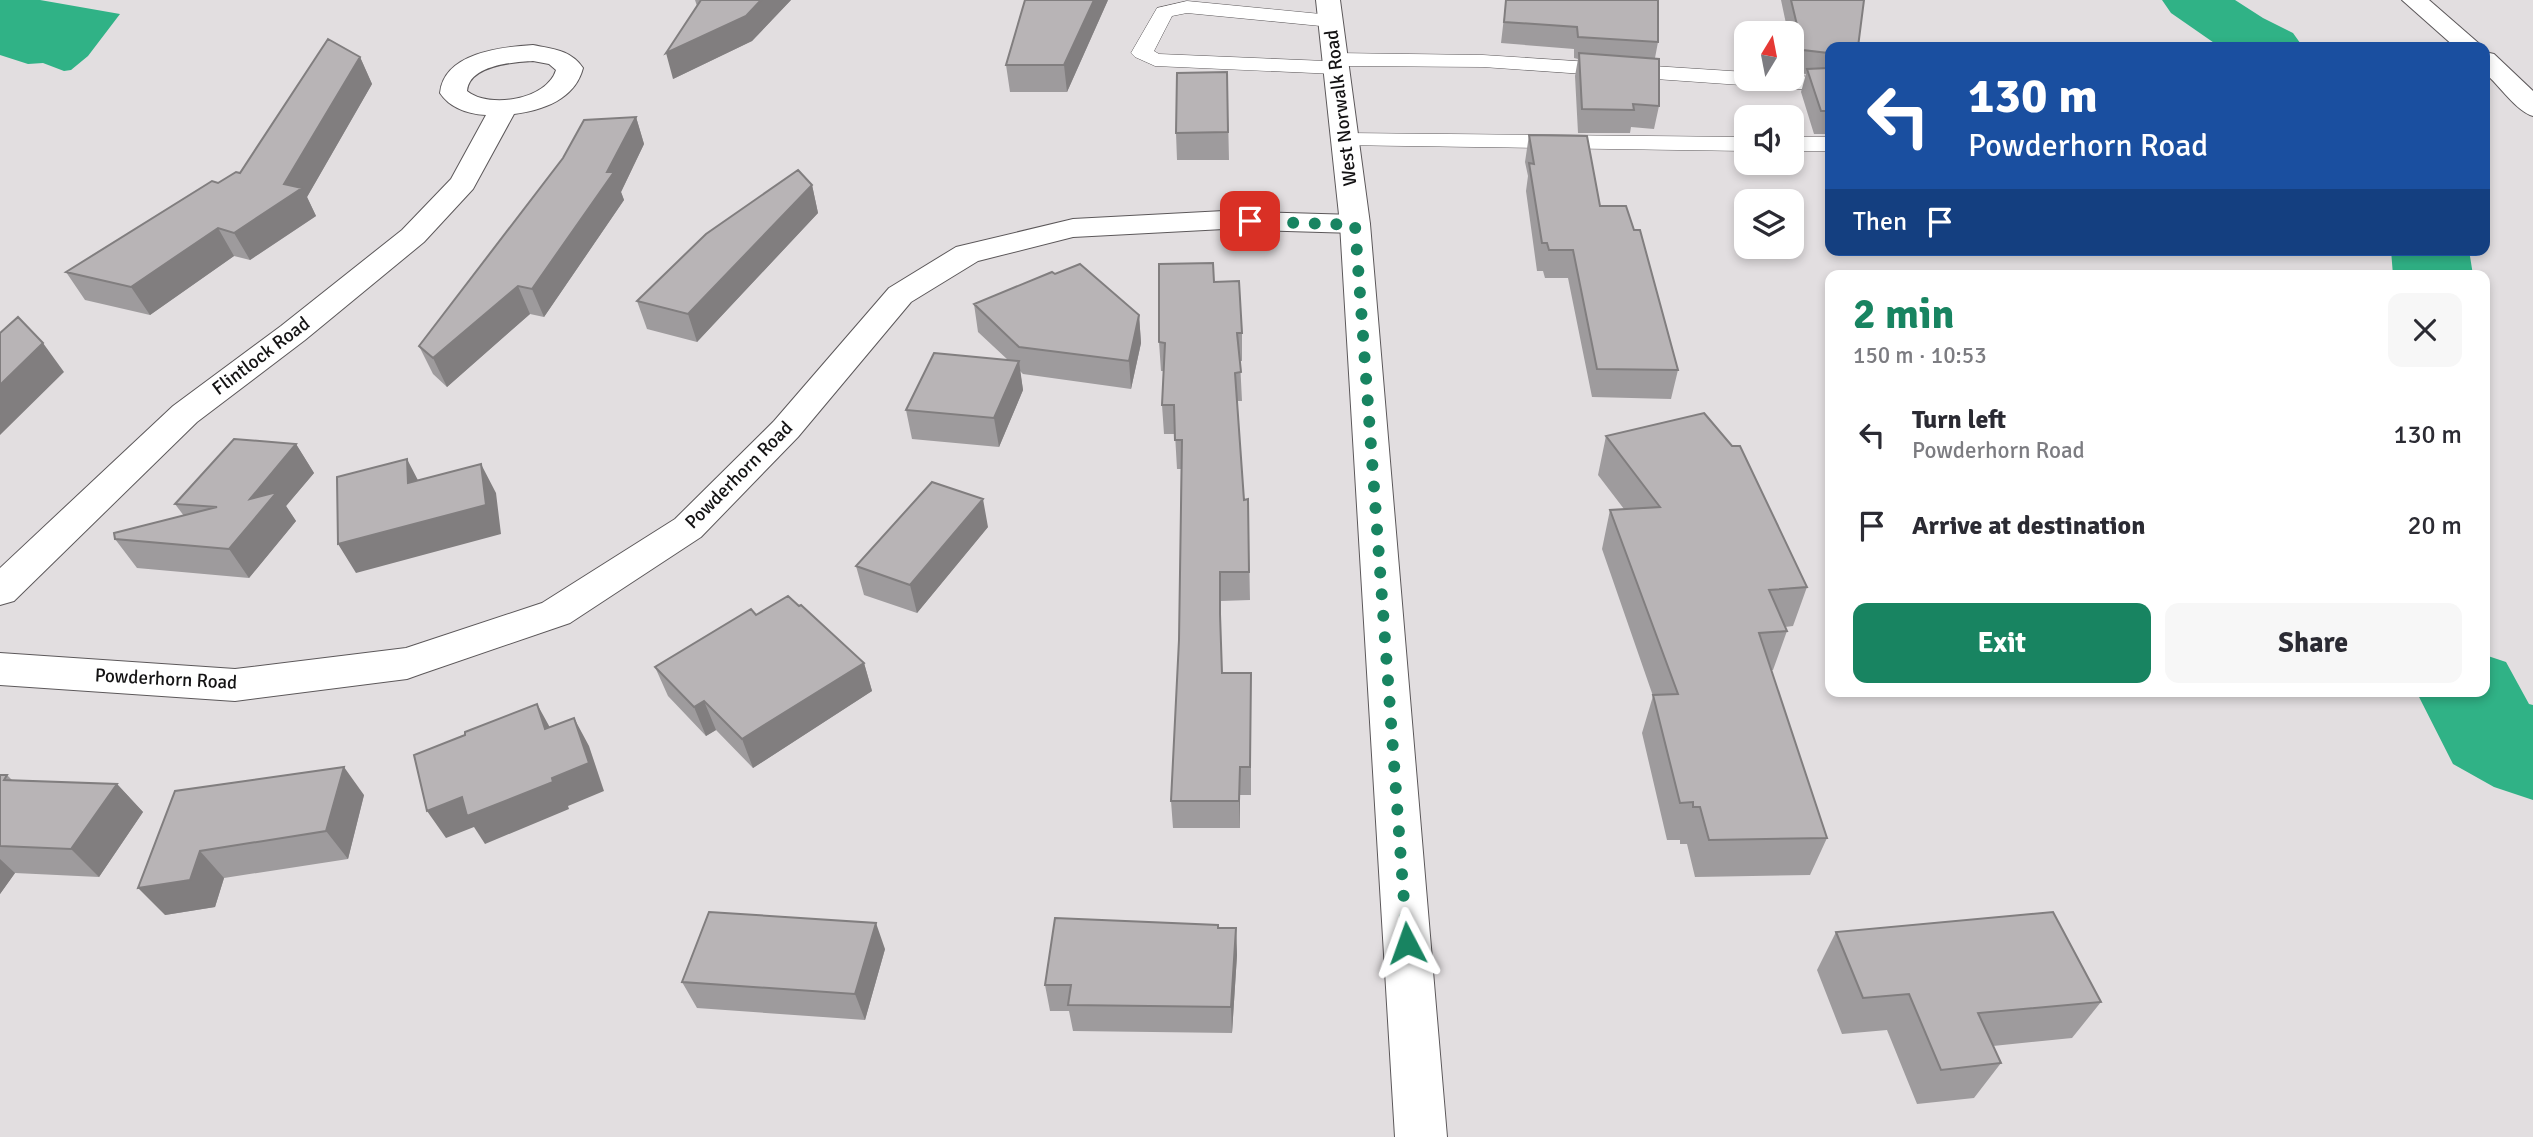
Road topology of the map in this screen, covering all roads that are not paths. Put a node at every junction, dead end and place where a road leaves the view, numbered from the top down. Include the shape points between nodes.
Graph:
1 (2414, 0) edge
2 (1330, 11) edge
3 (2464, 42) edge
4 (1336, 63) junction
5 (2490, 64) edge
6 (1813, 83) edge
7 (504, 108) dead end
8 (2533, 108) edge
9 (1345, 140) junction
10 (1734, 144) edge
11 (1804, 144) edge
12 (1825, 144) edge
13 (1355, 225) junction
14 (0, 591) edge
15 (0, 669) edge
16 (1421, 1137) edge

1 - 3 street
2 - 4 street, West Norwalk Road
2 - 4 lane via 1176,8 1164,12 1142,53 1156,60
4 - 6 lane via 1483,61
4 - 9 street, West Norwalk Road
5 - 8 street
7 - 14 street, Flintlock Road via 463,183 413,236 185,414
9 - 10 lane
9 - 13 street, West Norwalk Road
11 - 12 lane
13 - 15 street, Powderhorn Road via 1224,220 1073,228 967,254 900,295 786,429 688,528 556,613 420,659 235,685
13 - 16 street, West Norwalk Road

